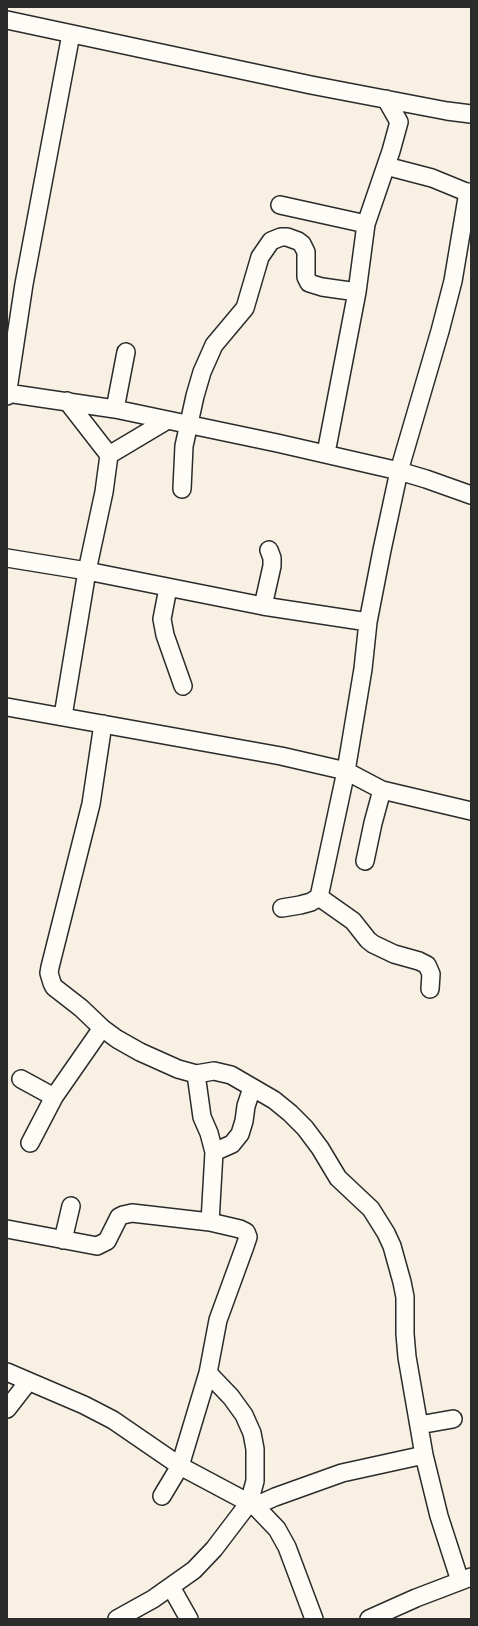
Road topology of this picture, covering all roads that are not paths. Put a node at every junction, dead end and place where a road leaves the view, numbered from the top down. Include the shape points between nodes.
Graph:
1 (7, 20) edge
2 (71, 34) junction
3 (386, 99) junction
4 (415, 105) junction
5 (471, 114) edge
6 (399, 122) junction
7 (386, 166) junction
8 (469, 193) edge
9 (280, 205) dead end
10 (366, 224) junction
11 (357, 292) junction
12 (126, 352) dead end
13 (7, 394) edge
14 (67, 401) junction
15 (115, 409) junction
16 (166, 420) junction
17 (188, 424) junction
18 (326, 453) junction
19 (109, 455) junction
20 (399, 472) junction
21 (182, 489) dead end
22 (471, 495) edge
23 (269, 550) dead end
24 (7, 558) edge
25 (87, 571) junction
26 (168, 588) junction
27 (263, 606) junction
28 (368, 622) junction
29 (183, 686) dead end
30 (7, 707) edge
31 (63, 716) junction
32 (103, 724) junction
33 (346, 771) junction
34 (382, 790) junction
35 (471, 811) edge
36 (365, 861) dead end
37 (319, 897) junction
38 (282, 908) dead end
39 (430, 989) dead end
40 (102, 1028) junction
41 (196, 1074) junction
42 (21, 1079) dead end
43 (252, 1088) junction
44 (54, 1097) junction
45 (30, 1143) dead end
46 (214, 1152) junction
47 (71, 1206) dead end
48 (210, 1222) junction
49 (7, 1229) edge
50 (63, 1240) junction
51 (7, 1372) edge
52 (208, 1373) junction
53 (28, 1382) junction
54 (7, 1409) edge
55 (453, 1419) dead end
56 (419, 1425) junction
57 (424, 1455) junction
58 (180, 1466) junction
59 (162, 1496) dead end
60 (252, 1504) junction
61 (466, 1579) edge
62 (171, 1587) junction
63 (117, 1619) edge
64 (189, 1619) edge
65 (314, 1619) edge
66 (369, 1619) edge

1 - 2 street
2 - 3 street
2 - 13 street via 24,284
3 - 4 street
3 - 6 street
4 - 5 street
4 - 6 street
6 - 7 street
7 - 8 street via 432,178
7 - 10 street
8 - 20 street via 448,302
9 - 10 street
10 - 11 street
11 - 17 street via 309,283 306,279 306,252 302,244 287,237 271,241 260,256 245,308 214,345 197,386
11 - 18 street
12 - 15 street
13 - 14 street
14 - 15 street
14 - 19 street
15 - 16 street
16 - 17 street
16 - 19 street
17 - 18 street
17 - 21 street via 182,464
18 - 20 street
19 - 25 street
20 - 22 street
20 - 28 street
23 - 27 street via 272,566
24 - 25 street
25 - 26 street
25 - 31 street
26 - 27 street
26 - 29 street via 162,619
27 - 28 street
28 - 33 street
30 - 31 street
31 - 32 street
32 - 33 street via 281,756
32 - 40 street via 91,804 49,973 54,986
33 - 34 street
33 - 37 street
34 - 35 street
34 - 36 street via 372,823
37 - 38 street via 300,905
37 - 39 street via 353,922 373,944 427,965 431,974
40 - 41 street via 140,1052
40 - 44 street
41 - 43 street via 217,1071 231,1075
41 - 46 street via 202,1117
42 - 44 street
43 - 46 street via 240,1134 232,1144
43 - 56 street via 290,1112 305,1128 338,1178 371,1210 386,1233 392,1246 405,1297 407,1357
44 - 45 street
46 - 48 street
47 - 50 street
48 - 50 street via 123,1215 107,1241 100,1245
48 - 52 street via 243,1230 248,1237 218,1320
49 - 50 street via 38,1233
51 - 53 street
52 - 58 street
52 - 60 street via 231,1397 244,1415 252,1433 255,1481
53 - 54 street
53 - 58 street via 113,1420
55 - 56 street
56 - 57 street
57 - 60 street via 342,1473
57 - 61 street via 439,1516
58 - 59 street
58 - 60 street
60 - 62 street via 194,1570
60 - 65 street via 277,1529 287,1547
61 - 66 street
62 - 63 street
62 - 64 street

